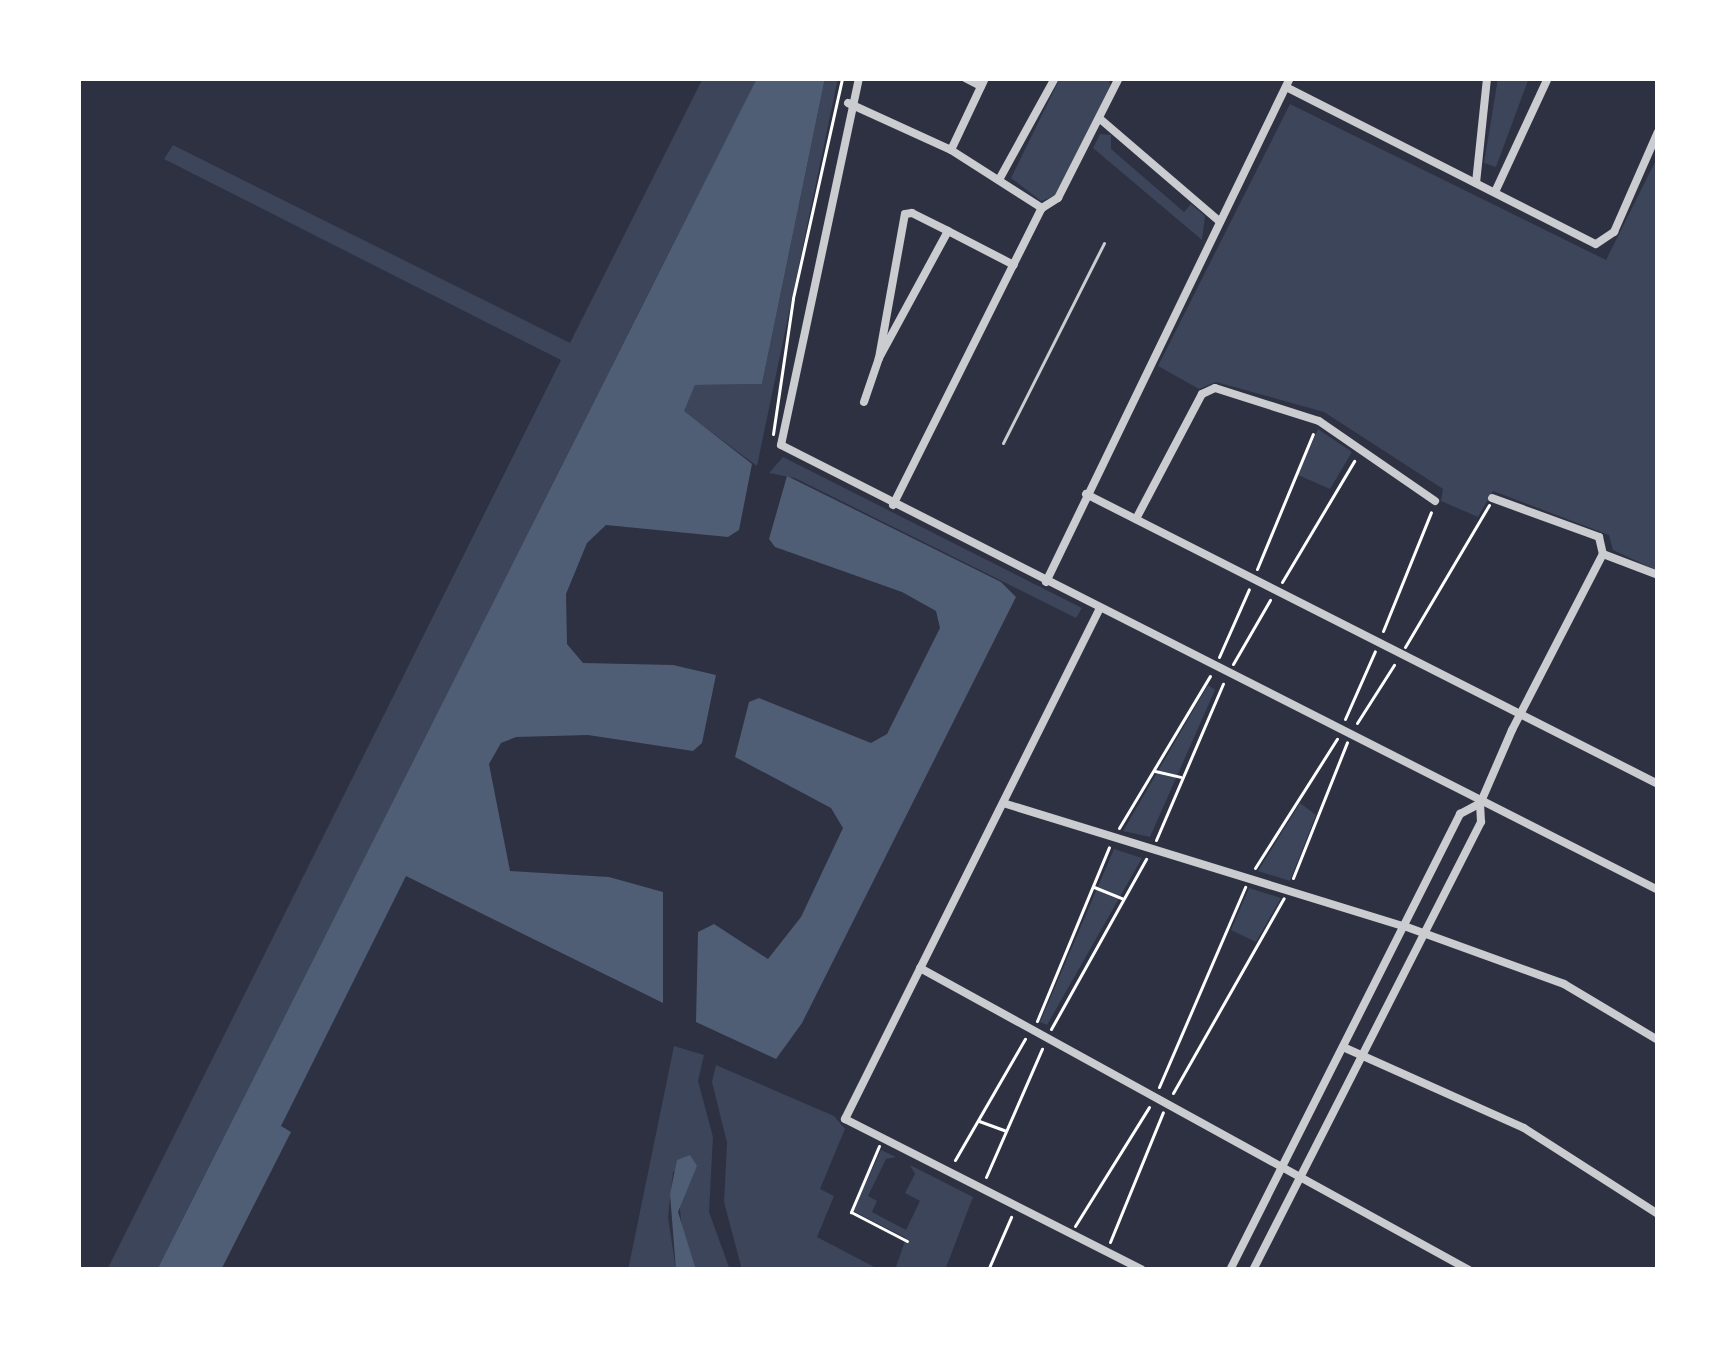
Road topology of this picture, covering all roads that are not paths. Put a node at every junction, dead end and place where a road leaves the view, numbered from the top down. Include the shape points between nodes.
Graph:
1 (859, 78) edge
2 (965, 78) edge
3 (1055, 78) edge
4 (1119, 78) edge
5 (1487, 78) edge
6 (1548, 78) edge
7 (983, 82) edge
8 (1288, 83) edge
9 (848, 103) junction
10 (1099, 118) junction
11 (1658, 132) edge
12 (951, 150) junction
13 (1000, 178) junction
14 (1476, 183) junction
15 (1495, 192) junction
16 (1042, 208) junction
17 (1218, 220) junction
18 (948, 231) junction
19 (1104, 243) dead end
20 (1014, 265) junction
21 (879, 358) junction
22 (864, 402) dead end
23 (1003, 443) dead end
24 (1086, 494) junction
25 (1492, 499) road end
26 (1436, 501) dead end
27 (893, 505) junction
28 (1136, 520) junction
29 (1603, 554) junction
30 (1658, 575) edge
31 (1046, 582) junction
32 (1099, 610) junction
33 (1521, 715) junction
34 (1658, 784) edge
35 (1003, 803) junction
36 (1480, 804) junction
37 (1658, 890) edge
38 (1404, 926) junction
39 (1424, 934) junction
40 (920, 968) junction
41 (1658, 1040) edge
42 (1343, 1047) junction
43 (1362, 1057) junction
44 (1282, 1166) junction
45 (1300, 1178) junction
46 (1658, 1214) edge
47 (1142, 1270) edge
48 (1230, 1270) edge
49 (1253, 1270) edge
50 (1469, 1270) edge

1 - 9 street
2 - 7 street
3 - 13 street
4 - 10 street
5 - 14 street
6 - 15 street
7 - 12 street
8 - 14 street
8 - 17 street
9 - 12 street
9 - 27 street via 781,446
10 - 16 street via 1058,198
10 - 17 street
11 - 15 street via 1604,243
12 - 13 street
13 - 16 street
14 - 15 street
16 - 20 street
17 - 24 street
18 - 20 street
18 - 21 street
18 - 21 street via 911,213 901,220
19 - 23 lane
20 - 27 street
21 - 22 street
24 - 28 street
24 - 31 street
25 - 29 street via 1599,537
26 - 28 street via 1319,421 1208,389
27 - 31 street
28 - 33 street
29 - 30 street
29 - 33 street
31 - 32 street
32 - 35 street
32 - 36 street
33 - 34 street
33 - 36 street
35 - 38 street
35 - 40 street
36 - 37 street
36 - 38 street via 1460,814
36 - 39 street via 1481,822
38 - 39 street
38 - 42 street
39 - 41 street via 1564,984
39 - 43 street
40 - 44 street
40 - 47 street via 845,1119
42 - 43 street
42 - 44 street
43 - 45 street
43 - 46 street via 1524,1128
44 - 45 street
44 - 48 street
45 - 49 street
45 - 50 street

